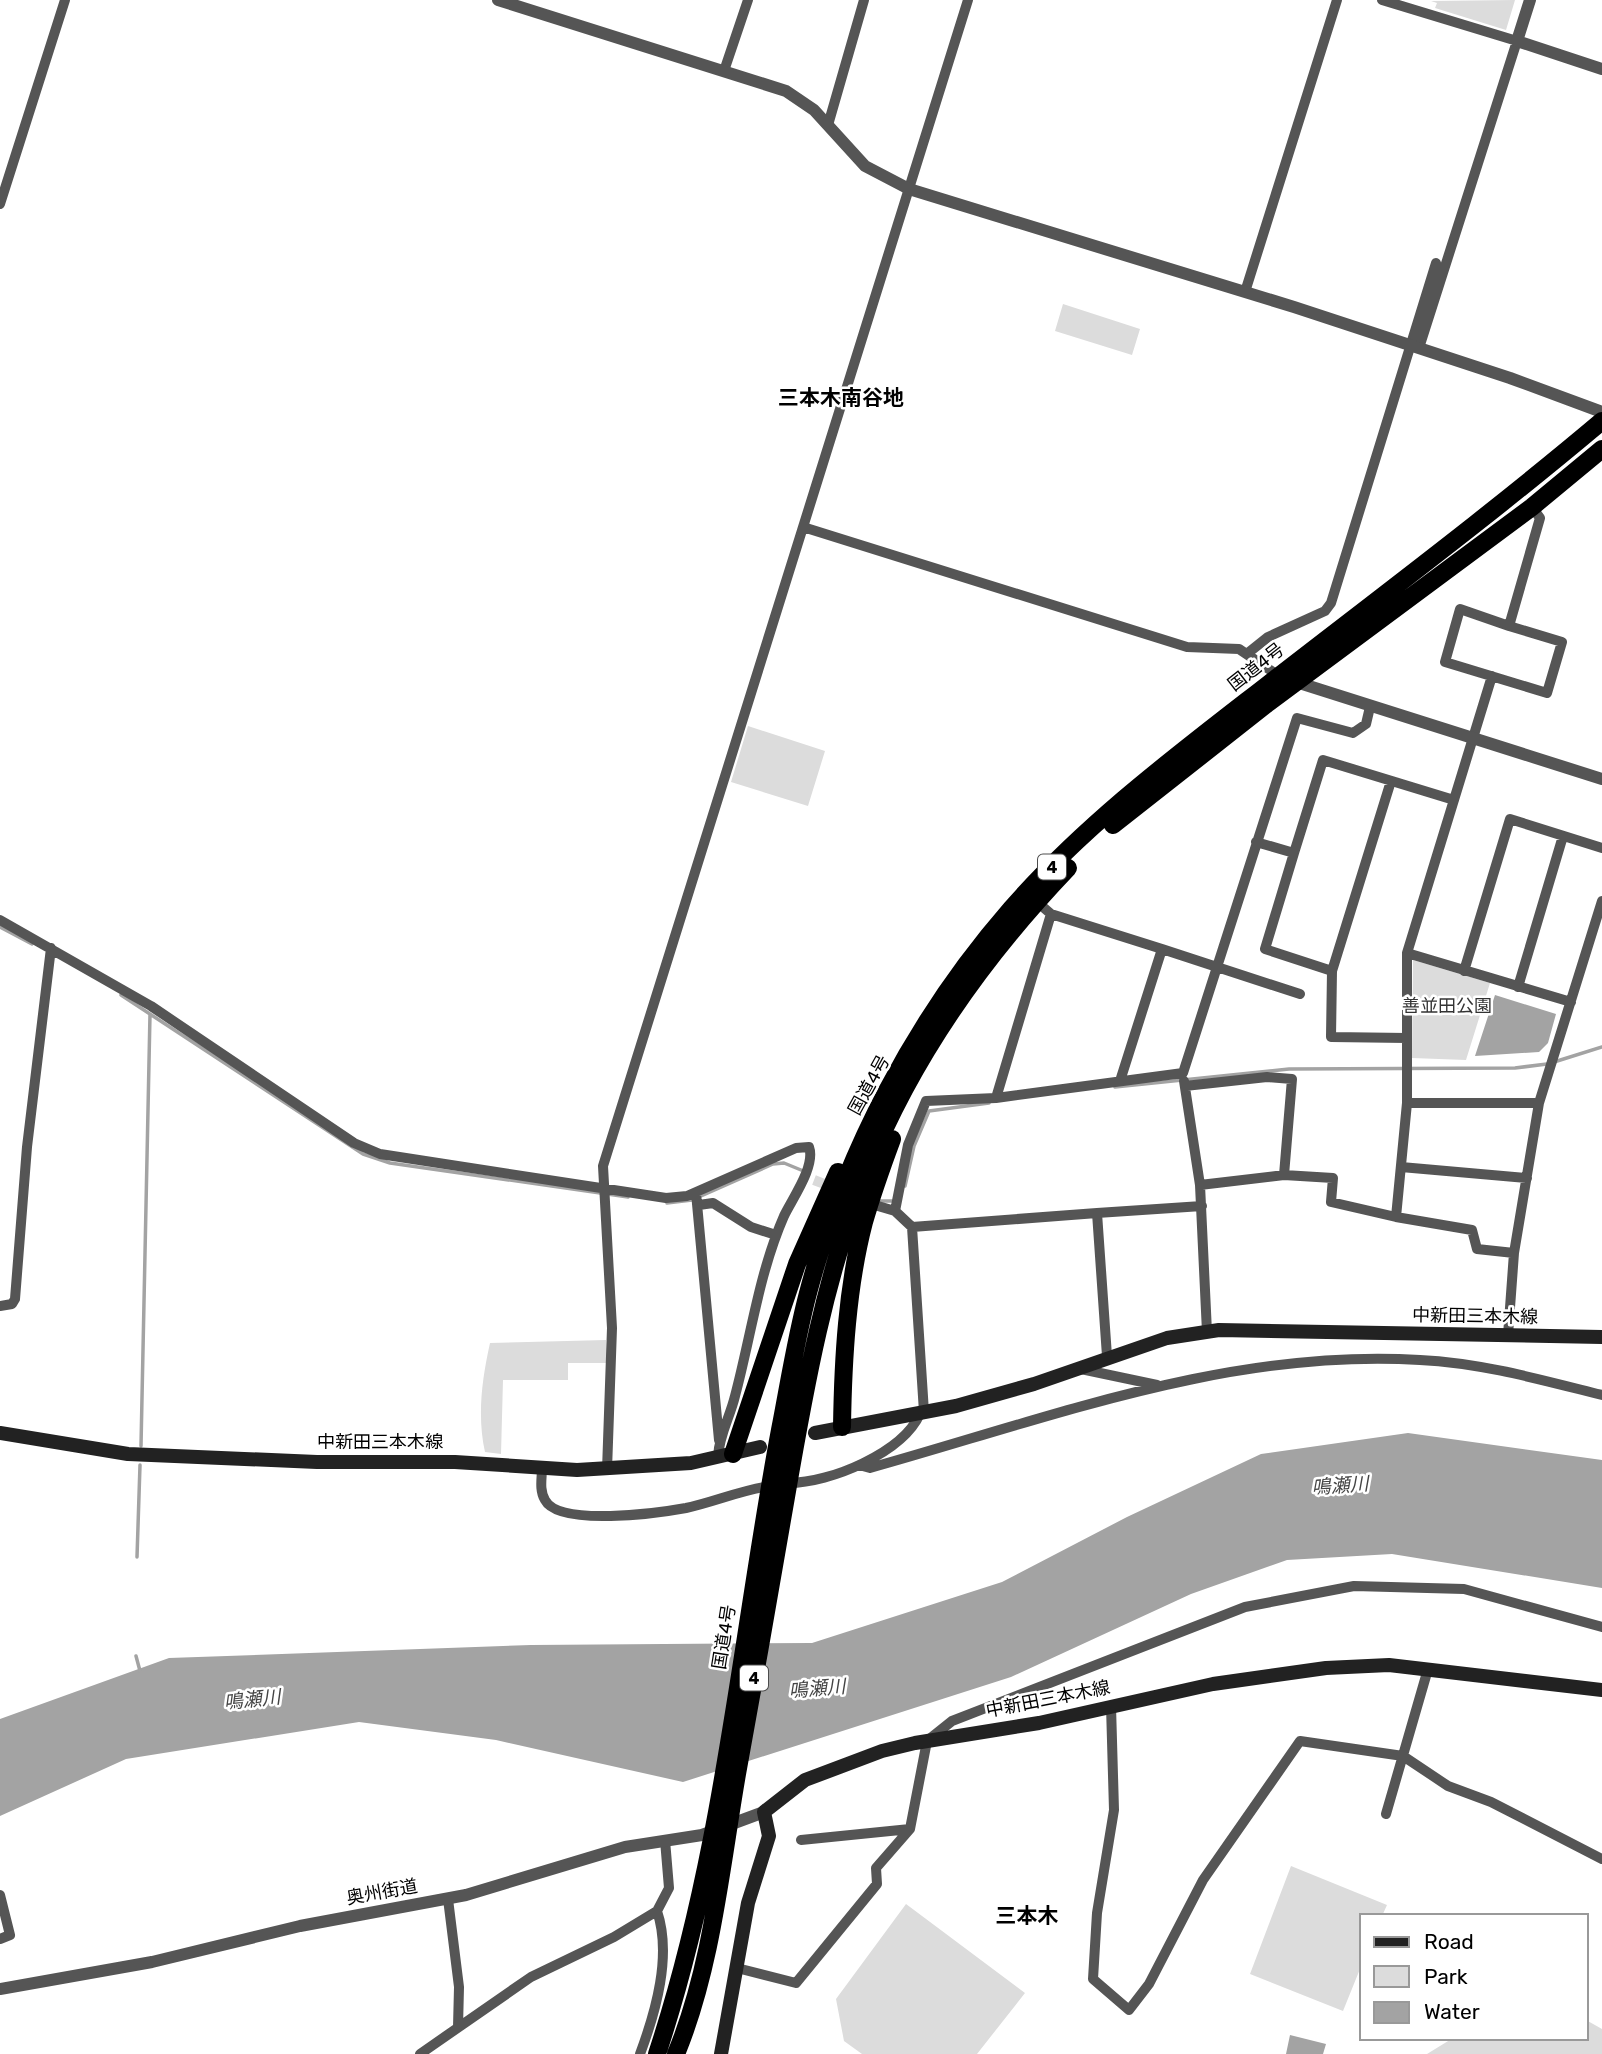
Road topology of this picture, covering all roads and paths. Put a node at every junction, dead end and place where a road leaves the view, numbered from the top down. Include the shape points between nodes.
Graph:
1 (65, 0) edge
2 (748, 0) edge
3 (864, 0) edge
4 (968, 0) edge
5 (1337, 0) edge
6 (1382, 0) edge
7 (1530, 0) edge
8 (505, 1) edge
9 (1517, 41) junction
10 (1602, 69) edge
11 (724, 71) junction
12 (828, 125) junction
13 (909, 189) junction
14 (0, 204) edge
15 (1436, 262) dead end
16 (1245, 292) junction
17 (1415, 347) junction
18 (1602, 412) edge
19 (1602, 421) edge
20 (1602, 449) edge
21 (1532, 507) junction
22 (803, 527) junction
23 (1509, 626) junction
24 (1248, 653) junction
25 (1279, 676) junction
26 (1492, 677) junction
27 (1298, 683) junction
28 (1370, 707) junction
29 (1472, 739) junction
30 (1602, 779) edge
31 (1391, 781) junction
32 (1454, 800) junction
33 (1563, 835) junction
34 (1256, 842) junction
35 (1602, 848) edge
36 (1294, 853) junction
37 (1036, 901) junction
38 (1602, 901) edge
39 (1051, 914) junction
40 (0, 920) edge
41 (1162, 949) junction
42 (50, 952) junction
43 (1407, 953) junction
44 (1217, 967) junction
45 (1332, 971) junction
46 (1464, 971) junction
47 (1518, 987) junction
48 (1300, 994) dead end
49 (1571, 1002) junction
50 (925, 1029) junction
51 (1407, 1038) junction
52 (1184, 1080) junction
53 (1120, 1081) junction
54 (911, 1082) junction
55 (996, 1097) junction
56 (1407, 1103) junction
57 (1539, 1103) junction
58 (1401, 1167) junction
59 (1284, 1175) junction
60 (1527, 1178) junction
61 (1200, 1185) junction
62 (603, 1192) junction
63 (698, 1199) junction
64 (878, 1206) dead end
65 (1202, 1206) junction
66 (895, 1211) junction
67 (1097, 1213) junction
68 (1396, 1217) junction
69 (912, 1227) junction
70 (776, 1236) junction
71 (1514, 1252) junction
72 (0, 1306) edge
73 (1207, 1332) junction
74 (1508, 1335) junction
75 (1602, 1337) edge
76 (1107, 1356) junction
77 (1080, 1368) junction
78 (1160, 1385) junction
79 (1602, 1395) edge
80 (922, 1413) junction
81 (842, 1427) junction
82 (0, 1433) edge
83 (815, 1433) dead end
84 (719, 1441) junction
85 (760, 1447) dead end
86 (726, 1456) junction
87 (859, 1465) junction
88 (542, 1468) junction
89 (607, 1471) junction
90 (788, 1489) junction
91 (768, 1494) junction
92 (1602, 1627) edge
93 (1428, 1669) junction
94 (1602, 1690) edge
95 (1111, 1706) junction
96 (927, 1741) junction
97 (1403, 1756) junction
98 (764, 1812) junction
99 (1386, 1814) dead end
100 (909, 1829) junction
101 (665, 1840) junction
102 (802, 1840) dead end
103 (1602, 1859) edge
104 (715, 1861) junction
105 (0, 1895) edge
106 (449, 1899) junction
107 (657, 1911) junction
108 (0, 1939) edge
109 (737, 1968) junction
110 (0, 1989) edge
111 (458, 2026) junction
112 (420, 2054) edge
113 (640, 2054) edge
114 (657, 2054) edge
115 (676, 2054) edge
116 (721, 2054) edge

1 - 14 street
2 - 11 street
3 - 12 street
4 - 13 street
5 - 16 street
6 - 9 street
7 - 9 street
8 - 11 street
9 - 10 street
9 - 17 street
11 - 12 street via 786,91
12 - 13 street via 865,166
13 - 16 street
13 - 22 street
15 - 17 street
16 - 17 street
17 - 18 street
17 - 24 street via 1331,603 1325,611 1268,637
19 - 25 highway, 国道4号 / 4
20 - 21 highway, 国道4号 / 4
21 - 23 street via 1540,518
21 - 27 highway, 国道4号 / 4
22 - 24 street via 1187,648 1228,647
22 - 62 street via 603,1166
23 - 26 street via 1460,610 1445,662
23 - 26 street via 1562,642 1547,693
24 - 25 street
25 - 27 street
25 - 50 highway, 国道4号 / 4 via 1152,774 1042,877 960,973
26 - 29 street
27 - 28 street
27 - 37 highway, 国道4号 / 4 via 1136,806
28 - 29 street
28 - 34 street via 1366,724 1353,733 1297,718
29 - 30 street
29 - 32 street
31 - 32 street
31 - 36 street via 1323,760
31 - 45 street
32 - 43 street
33 - 35 street
33 - 46 street via 1510,819
33 - 47 street
34 - 36 street
34 - 44 street
36 - 45 street via 1265,949
37 - 39 street
37 - 54 highway, 国道4号 / 4 via 970,985
38 - 49 street
39 - 41 street
39 - 55 street
40 - 42 street
41 - 44 street
41 - 53 street
42 - 62 street via 151,1006 364,1148 397,1158
42 - 72 street via 15,1299
43 - 46 street
43 - 51 street
44 - 48 street
44 - 52 street
45 - 51 street via 1331,1037
46 - 47 street
47 - 49 street
49 - 57 street
50 - 86 highway via 880,1089 820,1207
50 - 91 highway, 国道4号 / 4 via 853,1159 827,1229 807,1297
51 - 56 street
52 - 53 street
52 - 59 street via 1292,1079
52 - 61 street
53 - 55 street
54 - 81 highway via 864,1222 849,1320
54 - 90 highway, 国道4号 / 4 via 868,1167 845,1231 813,1348
55 - 66 street via 926,1101 908,1145
56 - 57 street
56 - 58 street
57 - 60 street
58 - 60 street
58 - 68 street
59 - 61 street
59 - 68 street via 1333,1178 1332,1202
60 - 71 street
61 - 65 street
62 - 63 street
62 - 89 street via 612,1328
63 - 70 street
63 - 70 street via 809,1147 809,1178
63 - 84 street
64 - 66 street
65 - 67 street
65 - 73 street
66 - 69 street
67 - 69 street
67 - 76 street
68 - 71 street via 1472,1230 1477,1249
69 - 80 street
70 - 84 street via 735,1399
71 - 74 street
73 - 74 main road, 中新田三本木線
73 - 76 main road, 中新田三本木線 via 1167,1338
74 - 75 main road, 中新田三本木線
76 - 77 main road, 中新田三本木線
77 - 78 street
77 - 80 main road, 中新田三本木線
78 - 79 street via 1322,1361 1419,1359 1493,1367
78 - 87 street via 870,1468
80 - 81 main road, 中新田三本木線
80 - 87 street via 895,1442
81 - 83 main road, 中新田三本木線
82 - 88 main road, 中新田三本木線 via 136,1454
84 - 86 street
85 - 86 main road, 中新田三本木線
86 - 89 main road, 中新田三本木線
87 - 90 street
88 - 89 main road, 中新田三本木線
88 - 91 street via 545,1501 572,1516 677,1509
90 - 104 highway, 国道4号 / 4
91 - 104 highway, 国道4号 / 4
92 - 96 street via 1464,1589 1354,1586 1245,1606 952,1721
93 - 94 main road, 中新田三本木線
93 - 95 main road, 中新田三本木線 via 1389,1665 1326,1668 1213,1684
93 - 97 street
95 - 96 main road, 中新田三本木線
95 - 97 street via 1114,1810 1097,1913 1093,1979 1129,2010 1149,1984 1203,1880 1300,1741
96 - 98 main road, 中新田三本木線 via 882,1751 805,1780
96 - 100 street
97 - 99 street
97 - 103 street via 1448,1786 1491,1802
98 - 101 street, 奥州街道 via 702,1835
98 - 109 main road via 769,1836 748,1903
100 - 102 street
100 - 109 street via 876,1868 877,1884 796,1983
101 - 106 street, 奥州街道 via 625,1847
101 - 107 street via 669,1888
104 - 114 highway, 国道4号 / 4
104 - 115 highway, 国道4号 / 4 via 692,2010
105 - 108 street via 10,1935
106 - 110 street, 奥州街道 via 311,1923 152,1962
106 - 111 street via 459,1987
107 - 111 street via 531,1977
107 - 113 street via 663,1955
109 - 116 main road
111 - 112 street

